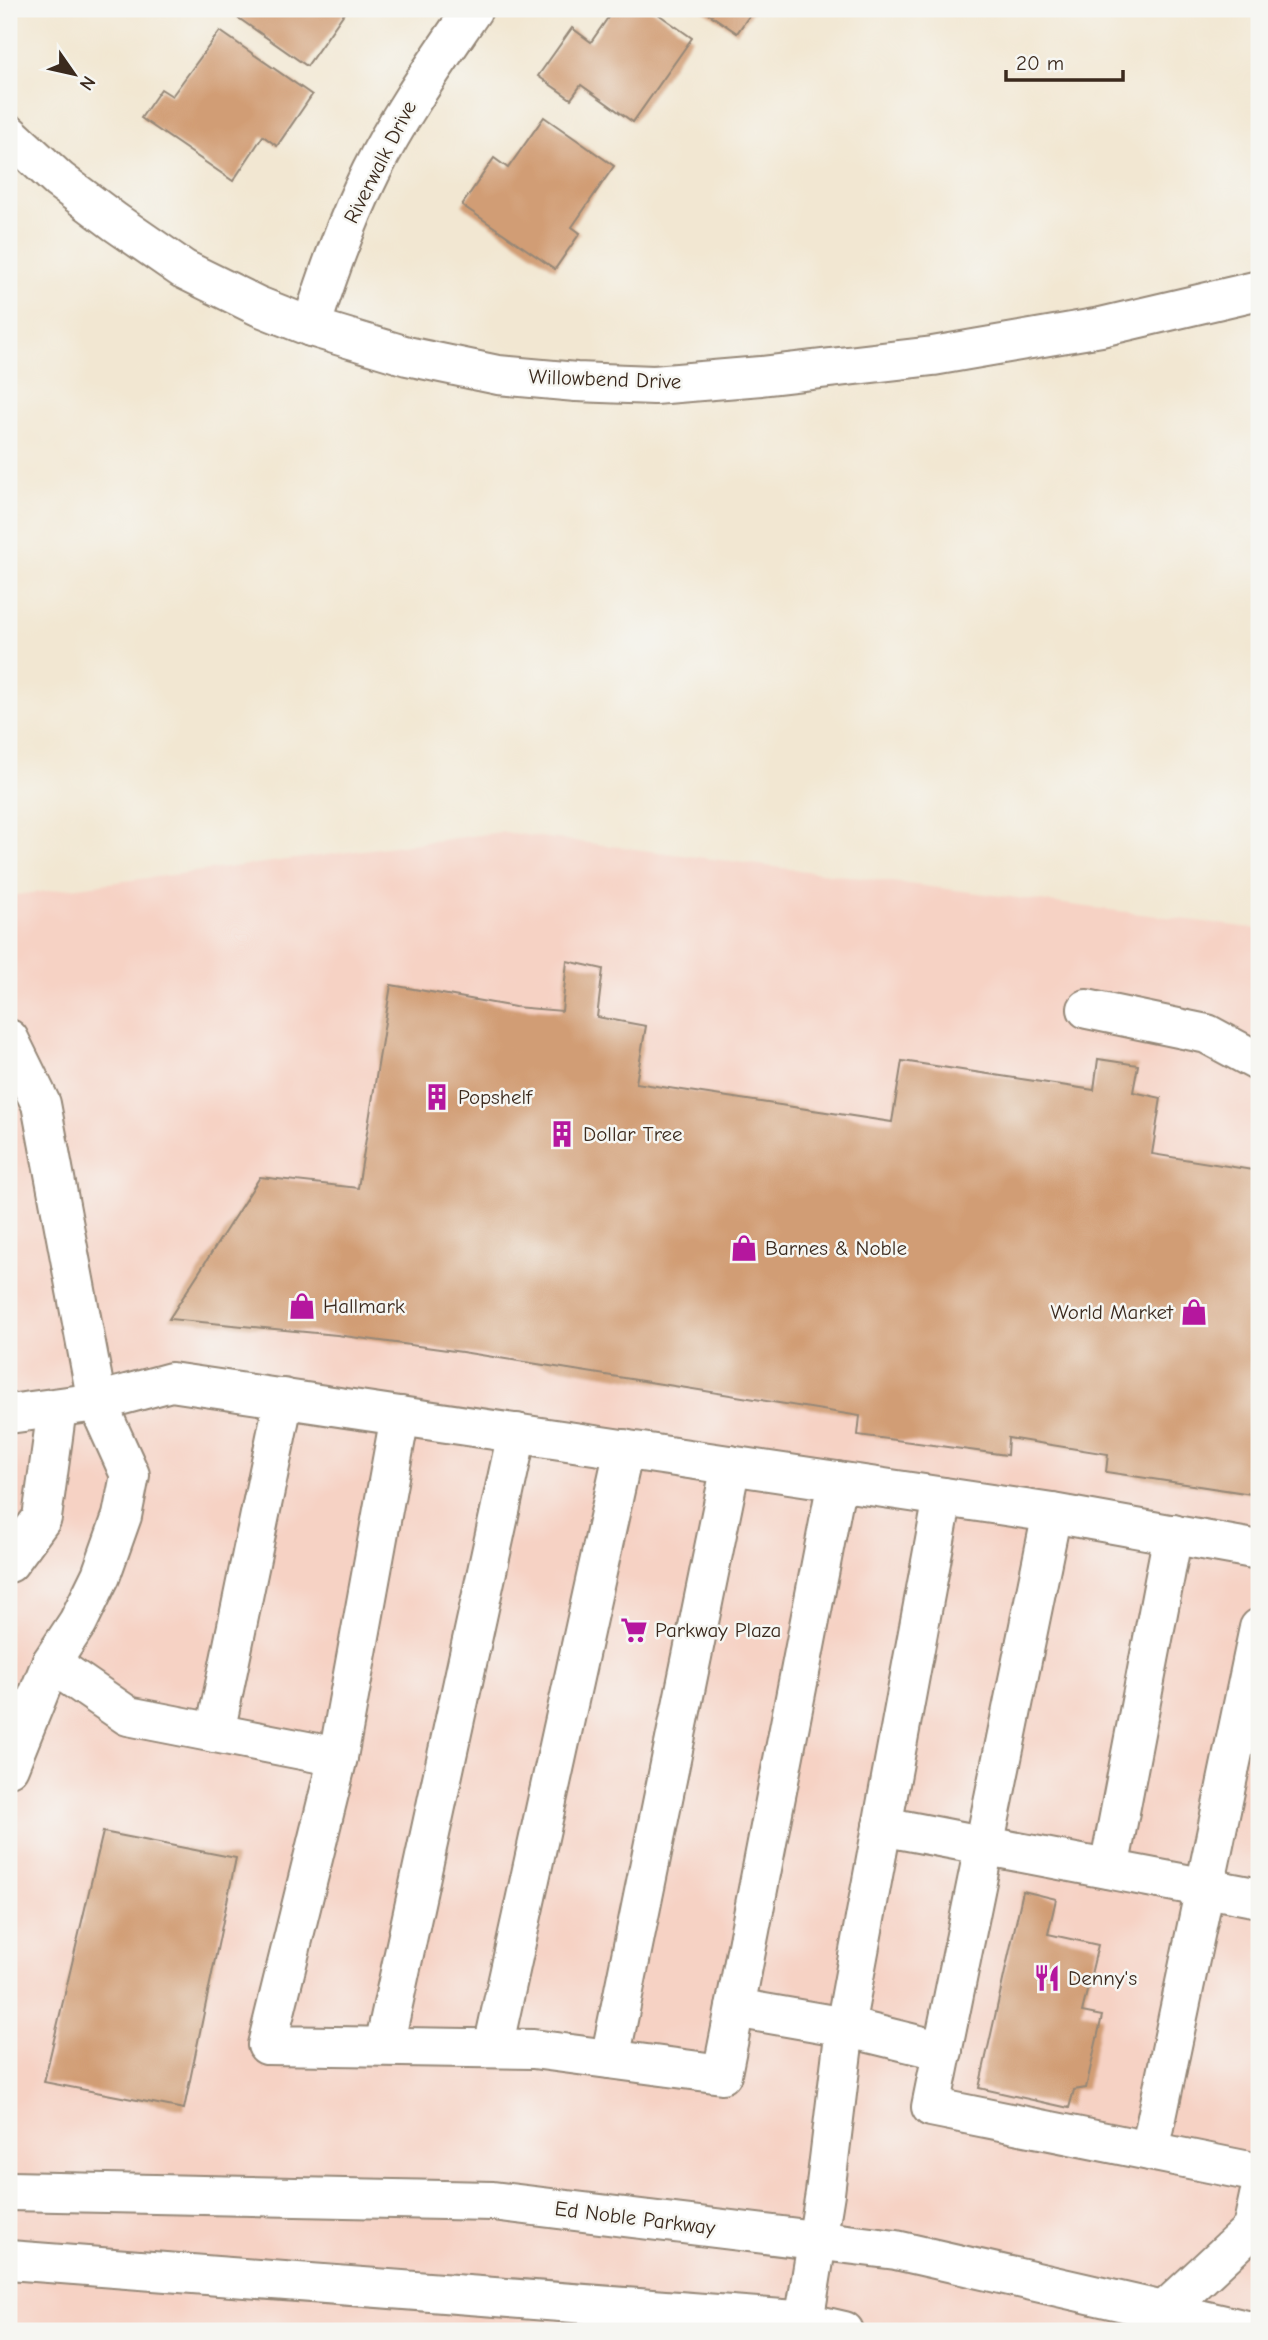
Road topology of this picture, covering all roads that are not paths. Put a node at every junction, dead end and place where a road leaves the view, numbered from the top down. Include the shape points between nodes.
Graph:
1 (473, 9) edge
2 (9, 134) edge
3 (1259, 290) edge
4 (312, 327) junction
5 (1087, 1009) dead end
6 (9, 1039) edge
7 (1259, 1062) edge
8 (284, 1398) junction
9 (97, 1402) junction
10 (57, 1408) junction
11 (9, 1414) edge
12 (400, 1416) junction
13 (517, 1433) junction
14 (624, 1449) junction
15 (731, 1465) junction
16 (837, 1481) junction
17 (943, 1497) junction
18 (1052, 1513) junction
19 (1172, 1534) junction
20 (1259, 1550) edge
21 (9, 1563) edge
22 (1259, 1628) edge
23 (51, 1663) junction
24 (9, 1702) edge
25 (215, 1732) junction
26 (338, 1756) junction
27 (9, 1767) edge
28 (882, 1826) junction
29 (985, 1844) junction
30 (1109, 1869) junction
31 (1205, 1887) junction
32 (1259, 1898) edge
33 (735, 2008) junction
34 (845, 2027) junction
35 (384, 2046) junction
36 (493, 2048) junction
37 (943, 2051) junction
38 (610, 2059) junction
39 (1150, 2151) junction
40 (1259, 2173) edge
41 (9, 2190) edge
42 (1257, 2223) edge
43 (816, 2241) junction
44 (9, 2260) edge
45 (1166, 2310) junction
46 (804, 2322) junction
47 (844, 2331) edge
48 (1251, 2331) edge

1 - 4 street, Riverwalk Drive via 407,107 371,172 335,252
2 - 4 street, Willowbend Drive via 59,180 183,269
3 - 4 street, Willowbend Drive via 1101,327 933,356 654,385 498,375 407,356
5 - 7 street via 1207,1034
6 - 9 street via 41,1104
8 - 9 street via 170,1381
8 - 12 street
8 - 25 street
9 - 10 street
9 - 23 street via 130,1475 102,1575
10 - 11 street
10 - 21 street via 42,1518
12 - 13 street
12 - 26 street
13 - 14 street
13 - 35 street
14 - 15 street
14 - 36 street
15 - 16 street
15 - 38 street
16 - 17 street
16 - 33 street
17 - 18 street
17 - 28 street
18 - 19 street
18 - 29 street
19 - 20 street
19 - 30 street
22 - 31 street
23 - 24 street
23 - 25 street via 128,1716
23 - 27 street
25 - 26 street
26 - 35 street via 267,2045
28 - 29 street
28 - 34 street
29 - 30 street
29 - 37 street
30 - 31 street
31 - 32 street
31 - 39 street
33 - 34 street
33 - 38 street via 722,2074
34 - 37 street
34 - 43 street
35 - 36 street
36 - 38 street
37 - 39 street via 931,2108
39 - 40 street
41 - 43 street, Ed Noble Parkway via 493,2201
42 - 45 street
43 - 45 street, Ed Noble Parkway via 896,2250
43 - 46 street
44 - 46 street
45 - 48 street, Ed Noble Parkway
46 - 47 street

